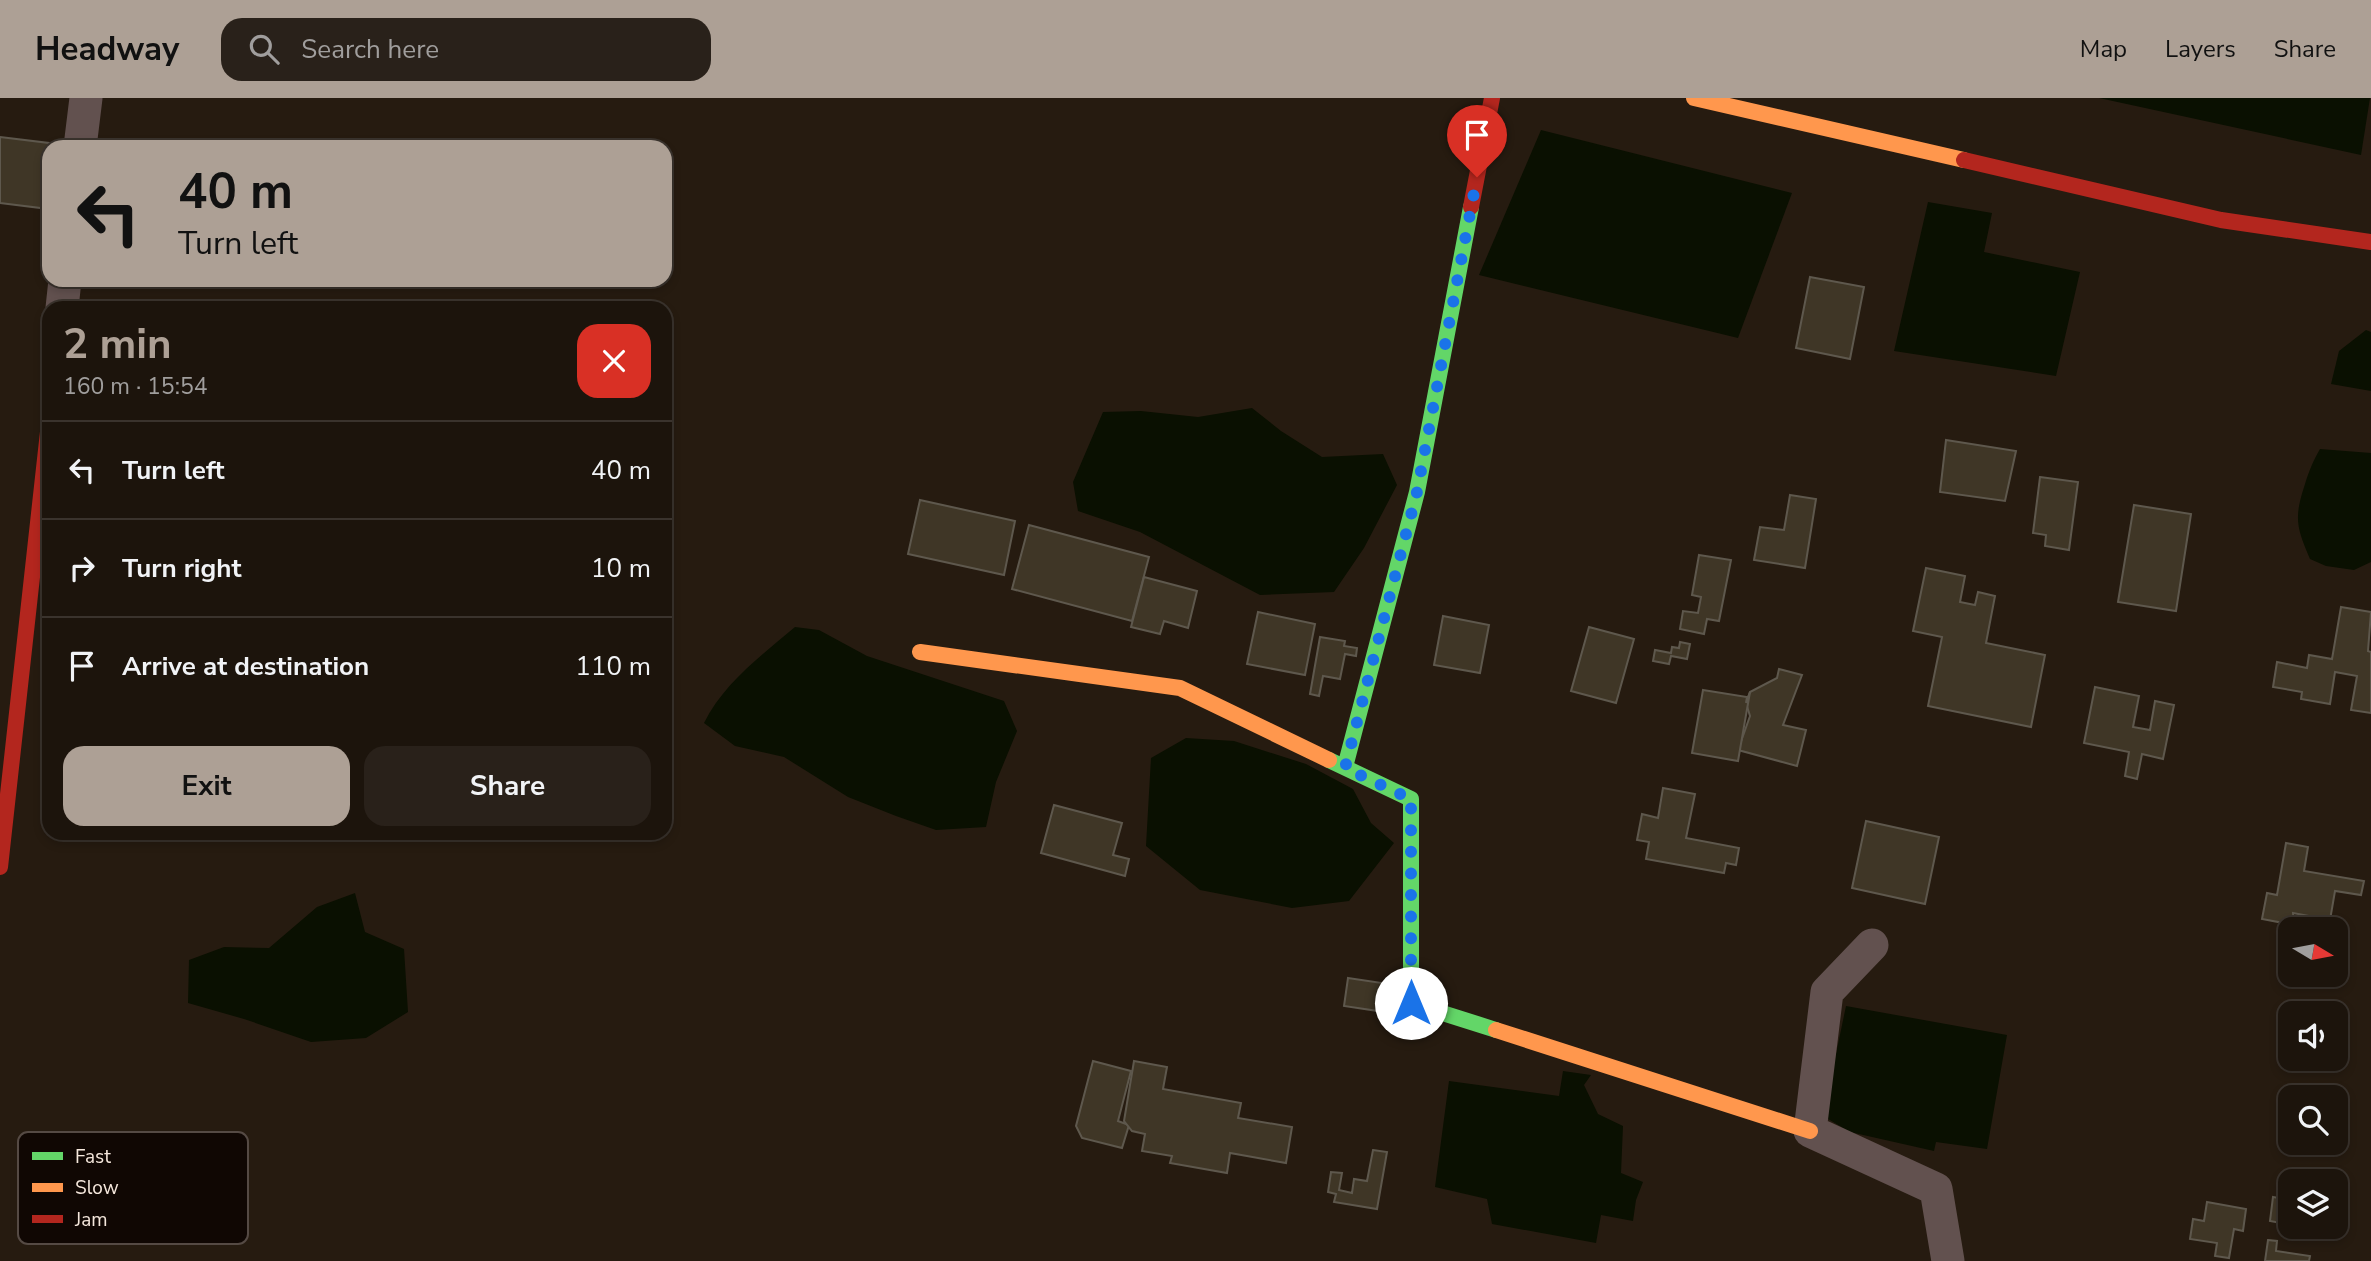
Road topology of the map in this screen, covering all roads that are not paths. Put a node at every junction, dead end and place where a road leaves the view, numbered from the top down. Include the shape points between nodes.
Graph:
1 (86, 98) edge
2 (1492, 98) edge
3 (1694, 98) edge
4 (81, 140) edge
5 (2371, 242) edge
6 (42, 486) edge
7 (920, 652) dead end
8 (1345, 768) junction
9 (0, 867) edge
10 (1872, 945) dead end
11 (1810, 1131) junction
12 (1948, 1261) edge

1 - 4 street
2 - 8 street via 1417,492
3 - 5 street via 2221,220
6 - 9 street
7 - 8 street via 1180,688
8 - 11 street via 1411,799 1411,1003
10 - 11 street via 1827,992
11 - 12 street via 1936,1189

